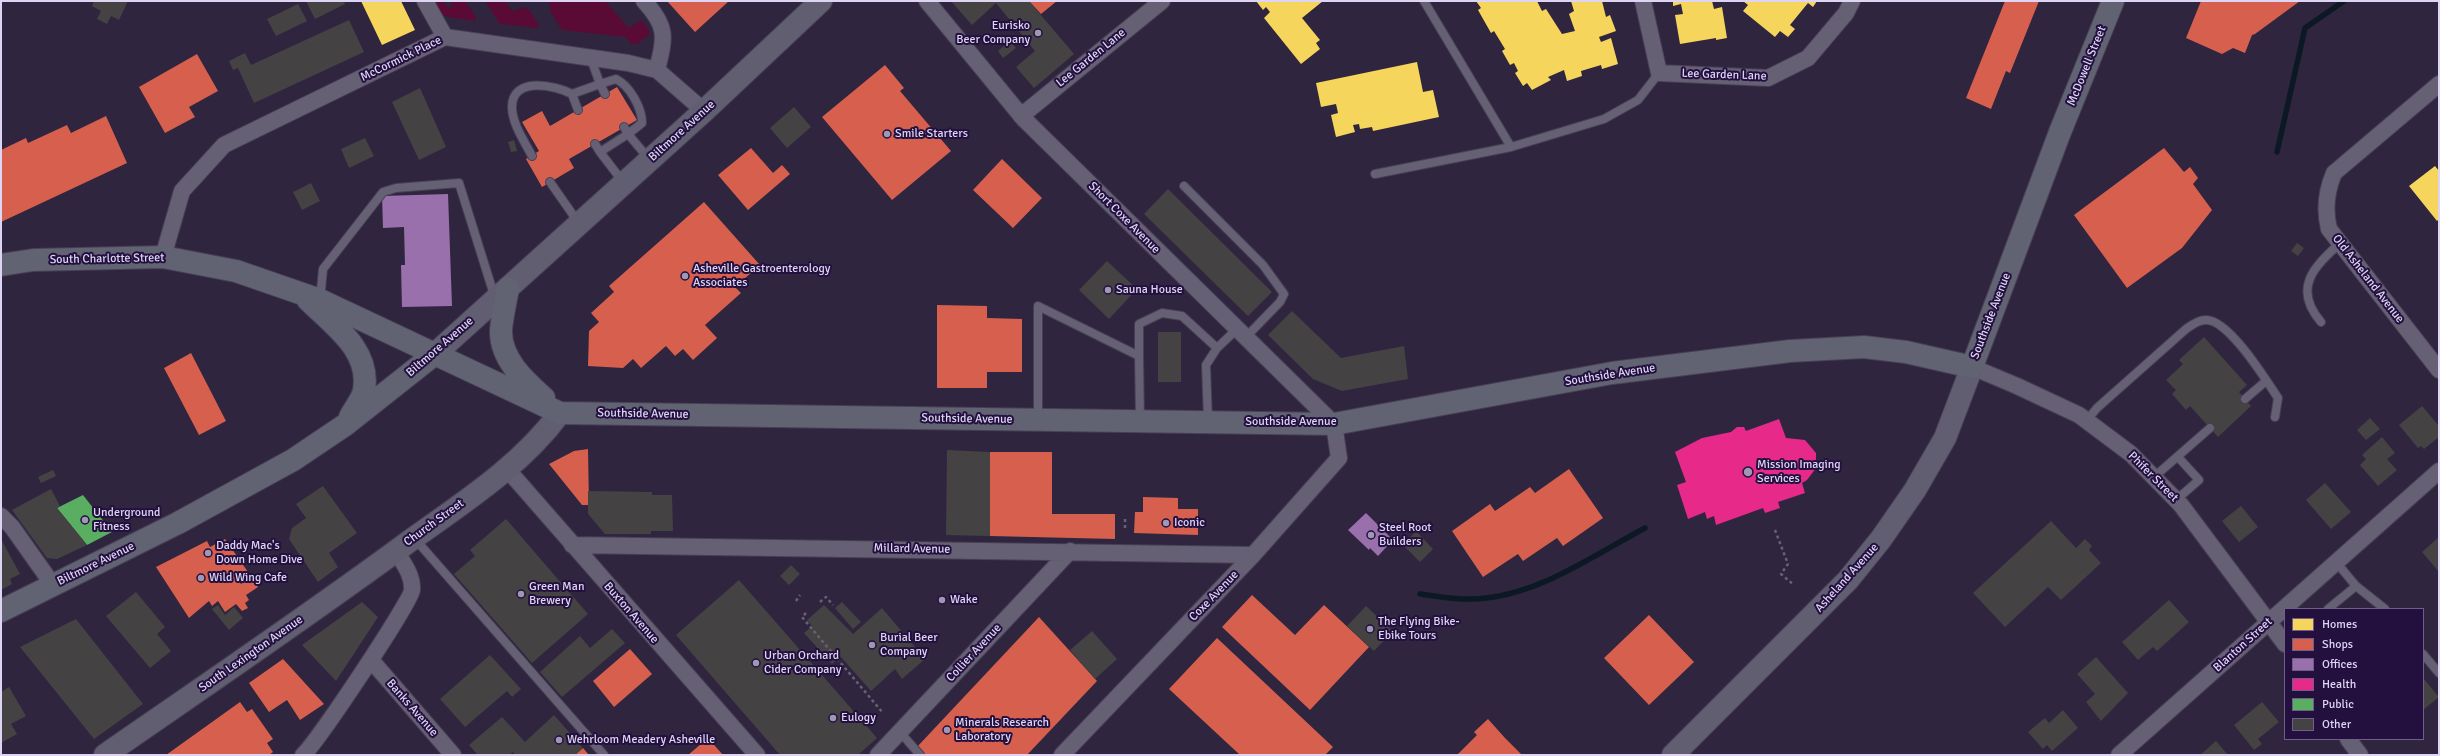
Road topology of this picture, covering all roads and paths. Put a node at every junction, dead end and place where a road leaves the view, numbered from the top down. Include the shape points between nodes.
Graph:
1 (425, 1) edge
2 (644, 1) edge
3 (821, 1) edge
4 (927, 1) edge
5 (1162, 1) edge
6 (1424, 1) edge
7 (1643, 1) edge
8 (1852, 1) edge
9 (2113, 1) edge
10 (445, 37) junction
11 (591, 59) junction
12 (656, 70) junction
13 (1659, 73) junction
14 (600, 84) junction
15 (2439, 84) edge
16 (572, 94) junction
17 (605, 94) dead end
18 (578, 110) dead end
19 (704, 111) junction
20 (1021, 116) junction
21 (626, 131) junction
22 (2060, 132) joint
23 (595, 144) dead end
24 (1512, 147) junction
25 (600, 152) junction
26 (532, 156) dead end
27 (650, 160) junction
28 (1375, 174) dead end
29 (550, 182) dead end
30 (624, 183) junction
31 (1184, 186) dead end
32 (580, 224) junction
33 (2340, 243) junction
34 (163, 257) junction
35 (1, 265) edge
36 (299, 291) junction
37 (502, 293) junction
38 (320, 300) junction
39 (2321, 322) dead end
40 (1241, 333) junction
41 (1217, 348) junction
42 (436, 353) junction
43 (1140, 356) junction
44 (1972, 367) junction
45 (2439, 370) edge
46 (2266, 381) junction
47 (2245, 399) dead end
48 (560, 413) junction
49 (2275, 416) dead end
50 (1038, 420) junction
51 (2087, 420) junction
52 (1140, 421) junction
53 (1208, 422) junction
54 (1334, 424) junction
55 (345, 425) junction
56 (2210, 428) dead end
57 (2178, 457) junction
58 (507, 469) junction
59 (2439, 471) edge
60 (2154, 477) junction
61 (2176, 500) junction
62 (1125, 517) dead end
63 (2, 519) edge
64 (1125, 528) dead end
65 (1775, 530) dead end
66 (414, 538) junction
67 (572, 545) junction
68 (396, 551) junction
69 (1070, 551) junction
70 (1253, 555) junction
71 (2336, 562) junction
72 (53, 585) junction
73 (1794, 585) dead end
74 (2356, 586) junction
75 (800, 595) dead end
76 (796, 601) dead end
77 (820, 602) dead end
78 (833, 605) dead end
79 (2284, 608) edge
80 (2285, 608) edge
81 (2329, 608) edge
82 (2384, 608) edge
83 (1, 611) edge
84 (806, 613) dead end
85 (2270, 621) junction
86 (2284, 641) edge
87 (2424, 655) edge
88 (371, 660) junction
89 (2439, 673) edge
90 (883, 713) dead end
91 (900, 732) junction
92 (2349, 740) edge
93 (105, 755) edge
94 (303, 755) edge
95 (453, 755) edge
96 (604, 755) edge
97 (757, 755) edge
98 (878, 755) edge
99 (920, 755) edge
100 (1062, 755) edge
101 (1673, 755) edge
102 (2119, 755) edge
103 (2360, 755) edge

1 - 10 street
2 - 12 street via 663,27 664,40
3 - 19 main road, Biltmore Avenue
4 - 20 street, Short Coxe Avenue
5 - 20 street, Lee Garden Lane
6 - 24 lane
7 - 13 street
8 - 13 street, Lee Garden Lane via 1846,13 1808,58 1768,78
9 - 22 main road, McDowell Street
10 - 11 street, McCormick Place
10 - 34 street, McCormick Place via 224,145 182,191
11 - 12 street, McCormick Place via 628,63
11 - 14 lane
12 - 19 street, McCormick Place
13 - 24 lane via 1638,100 1604,119
14 - 16 lane
14 - 17 lane
14 - 21 lane via 616,80 624,83 642,113 642,123
15 - 33 street, Old Asheland Avenue via 2334,173 2325,213 2329,229
16 - 18 lane
16 - 26 lane via 560,87 546,85 525,87 516,93 512,107 517,126
19 - 27 main road, Biltmore Avenue
20 - 40 street, Short Coxe Avenue
21 - 25 lane
21 - 27 lane
22 - 44 main road, Southside Avenue
23 - 25 lane
24 - 28 lane
25 - 30 lane
27 - 30 main road, Biltmore Avenue
29 - 32 lane
30 - 32 main road, Biltmore Avenue
31 - 40 lane via 1263,265 1284,294 1280,302
32 - 37 main road, Biltmore Avenue
33 - 39 lane via 2319,263 2309,277 2308,301
33 - 45 street, Old Asheland Avenue
34 - 35 main road, South Charlotte Street via 33,260
34 - 36 main road, South Charlotte Street via 236,272
36 - 38 main road, South Charlotte Street
36 - 55 main road via 350,341 360,356 364,371 364,391
37 - 38 lane via 459,183 396,188 383,192 323,269
37 - 42 main road, Biltmore Avenue
37 - 48 main road via 501,331 506,352 513,366 527,383
38 - 42 main road, South Charlotte Street
40 - 41 lane
40 - 54 street, Short Coxe Avenue
41 - 43 lane via 1182,316 1162,313 1139,324
41 - 53 lane via 1206,365
42 - 48 main road, Southside Avenue
42 - 55 main road, Biltmore Avenue
43 - 50 lane via 1038,306
43 - 52 lane
44 - 51 street, Phifer Street
44 - 54 main road, Southside Avenue via 1906,352 1864,347 1790,351 1612,373
44 - 101 main road, Asheland Avenue via 1945,438 1915,490 1881,539 1848,580
46 - 47 lane
46 - 49 lane via 2278,398
46 - 51 lane via 2230,334 2219,324 2206,320 2196,322 2097,408
48 - 50 main road, Southside Avenue
48 - 58 main road, Church Street via 546,432
50 - 52 main road, Southside Avenue
51 - 60 street, Phifer Street via 2131,454
52 - 53 main road, Southside Avenue
53 - 54 main road, Southside Avenue
54 - 70 street, Coxe Avenue via 1339,458
55 - 72 main road, Biltmore Avenue via 286,464 178,523
56 - 57 lane
57 - 60 lane
57 - 61 lane via 2199,480
58 - 66 main road, Church Street
58 - 67 street, Buxton Avenue
59 - 71 street, Blanton Street
60 - 61 street, Phifer Street
61 - 85 street, Phifer Street
62 - 64 path
63 - 72 street
65 - 73 path via 1788,564 1781,574
66 - 68 main road, Church Street
66 - 96 lane
67 - 69 street, Millard Avenue
67 - 97 street, Buxton Avenue
68 - 88 street, Church Street via 409,573 412,592
68 - 93 main road, South Lexington Avenue
69 - 70 street, Millard Avenue
69 - 91 street, Collier Avenue
70 - 100 street, Coxe Avenue
71 - 74 lane
71 - 80 street, Blanton Street
72 - 83 main road, Biltmore Avenue
74 - 81 lane
74 - 82 lane
75 - 76 path
77 - 78 path via 826,597
79 - 85 street, Blanton Street
84 - 90 path via 802,617
85 - 86 street, Phifer Street
85 - 102 street, Blanton Street
87 - 89 lane
88 - 94 street, Church Street
88 - 95 street, Banks Avenue
91 - 98 street, Collier Avenue
91 - 99 lane
92 - 103 street

